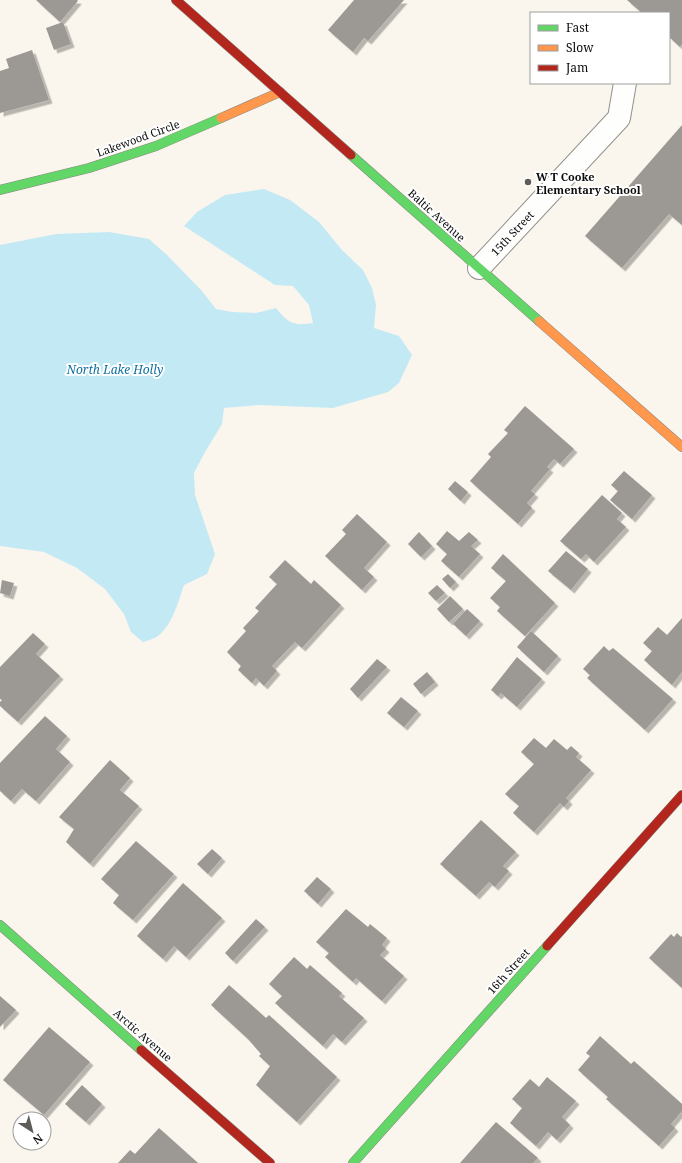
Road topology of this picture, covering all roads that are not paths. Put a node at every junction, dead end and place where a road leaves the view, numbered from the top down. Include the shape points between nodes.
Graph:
1 (176, 0) edge
2 (625, 84) edge
3 (280, 92) junction
4 (0, 190) edge
5 (479, 268) junction
6 (682, 447) edge
7 (682, 795) edge
8 (0, 925) edge
9 (270, 1163) edge
10 (353, 1163) edge

1 - 3 street, Baltic Avenue
2 - 5 street, 15th Street via 619,118
3 - 4 street, Lakewood Circle via 156,146 89,168
3 - 5 street, Baltic Avenue
5 - 6 street, Baltic Avenue
7 - 10 street, 16th Street
8 - 9 street, Arctic Avenue

